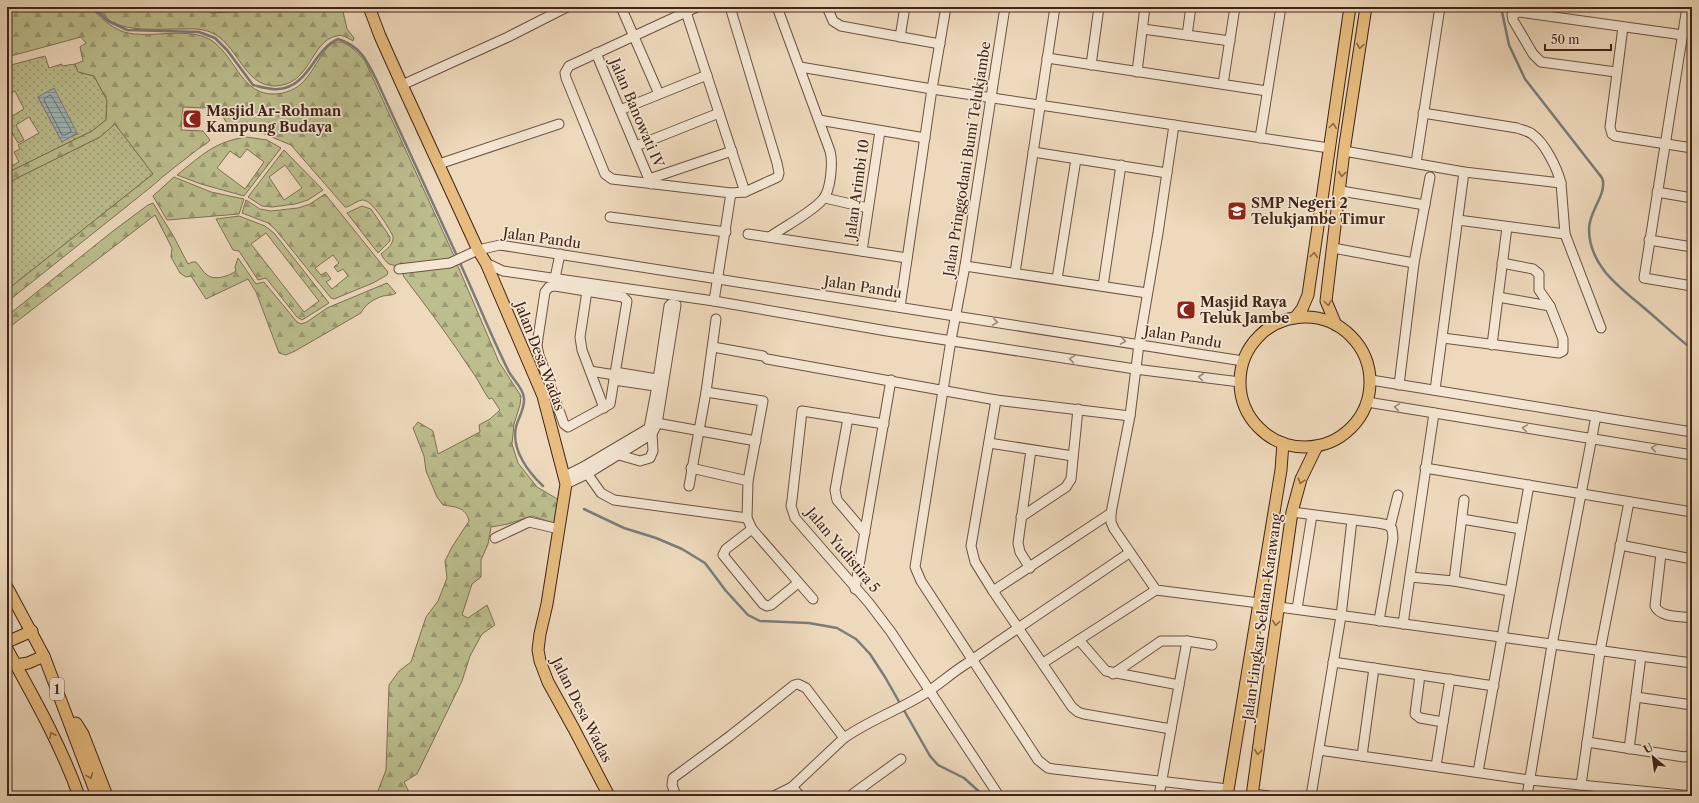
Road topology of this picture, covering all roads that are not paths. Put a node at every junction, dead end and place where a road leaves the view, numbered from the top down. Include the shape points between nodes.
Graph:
1 (369, 7) edge
2 (568, 7) edge
3 (621, 7) edge
4 (697, 7) edge
5 (730, 7) edge
6 (778, 7) edge
7 (827, 7) edge
8 (905, 7) edge
9 (946, 7) edge
10 (1005, 7) edge
11 (1055, 7) edge
12 (1099, 7) edge
13 (1145, 7) edge
14 (1191, 7) edge
15 (1235, 7) edge
16 (1281, 7) edge
17 (1350, 7) edge
18 (1366, 7) edge
19 (1440, 7) edge
20 (1687, 7) edge
21 (686, 12) junction
22 (1623, 27) junction
23 (1143, 29) junction
24 (1187, 35) junction
25 (1683, 35) junction
26 (633, 36) junction
27 (900, 37) junction
28 (1230, 41) junction
29 (940, 44) junction
30 (596, 53) junction
31 (1047, 58) junction
32 (1091, 65) junction
33 (800, 67) junction
34 (1137, 72) junction
35 (1616, 72) junction
36 (707, 75) junction
37 (1223, 84) junction
38 (402, 85) junction
39 (932, 89) junction
40 (1267, 91) junction
41 (659, 94) junction
42 (991, 98) junction
43 (1040, 105) junction
44 (620, 110) junction
45 (719, 112) junction
46 (1424, 113) junction
47 (819, 120) junction
48 (559, 124) dead end
49 (1174, 125) junction
50 (880, 130) junction
51 (925, 138) junction
52 (1260, 138) junction
53 (1664, 143) junction
54 (636, 146) junction
55 (1329, 148) junction
56 (1692, 148) edge
57 (732, 151) junction
58 (1344, 151) junction
59 (1033, 152) junction
60 (1076, 159) junction
61 (1416, 163) junction
62 (439, 164) junction
63 (1121, 165) junction
64 (1167, 172) junction
65 (1464, 172) junction
66 (1430, 176) dead end
67 (650, 182) junction
68 (1561, 183) junction
69 (1341, 191) junction
70 (745, 192) junction
71 (1657, 192) junction
72 (731, 193) junction
73 (824, 198) junction
74 (1692, 198) edge
75 (1425, 205) junction
76 (868, 208) junction
77 (610, 218) dead end
78 (1458, 220) junction
79 (1507, 227) junction
80 (726, 232) junction
81 (748, 234) dead end
82 (1565, 234) junction
83 (771, 236) junction
84 (1649, 240) junction
85 (1692, 247) edge
86 (1333, 248) junction
87 (478, 250) junction
88 (862, 251) junction
89 (560, 254) junction
90 (907, 258) junction
91 (486, 263) junction
92 (1414, 263) junction
93 (1502, 263) junction
94 (965, 266) junction
95 (398, 269) dead end
96 (1015, 273) junction
97 (555, 278) junction
98 (719, 279) junction
99 (1057, 279) junction
100 (1103, 286) junction
101 (1692, 286) edge
102 (586, 291) junction
103 (1147, 292) junction
104 (1498, 298) junction
105 (714, 301) junction
106 (1550, 306) junction
107 (900, 307) junction
108 (671, 315) dead end
109 (956, 316) junction
110 (1295, 318) junction
111 (716, 319) dead end
112 (1336, 324) junction
113 (1600, 328) dead end
114 (1443, 338) junction
115 (951, 340) junction
116 (1139, 344) junction
117 (1492, 345) junction
118 (713, 347) junction
119 (1244, 361) junction
120 (1135, 369) junction
121 (590, 371) junction
122 (615, 375) junction
123 (891, 380) junction
124 (1370, 380) junction
125 (1240, 382) junction
126 (660, 383) junction
127 (1399, 384) junction
128 (1435, 390) junction
129 (943, 391) junction
130 (706, 392) junction
131 (996, 400) junction
132 (1367, 402) junction
133 (604, 408) junction
134 (1078, 410) junction
135 (1434, 413) junction
136 (1130, 416) junction
137 (1596, 416) junction
138 (848, 418) junction
139 (884, 424) junction
140 (652, 427) junction
141 (698, 431) junction
142 (1692, 432) edge
143 (1592, 438) junction
144 (756, 441) junction
145 (989, 443) junction
146 (1283, 443) junction
147 (1317, 446) junction
148 (1031, 450) junction
149 (619, 451) junction
150 (1692, 455) edge
151 (1073, 456) junction
152 (691, 468) junction
153 (1425, 468) junction
154 (585, 471) junction
155 (565, 480) junction
156 (748, 481) junction
157 (1529, 485) junction
158 (689, 486) dead end
159 (1582, 494) junction
160 (1398, 496) dead end
161 (1464, 500) dead end
162 (1629, 502) junction
163 (1292, 512) junction
164 (1692, 512) edge
165 (1111, 513) junction
166 (1312, 515) junction
167 (1021, 516) junction
168 (746, 518) junction
169 (1462, 519) junction
170 (1352, 520) junction
171 (1390, 526) junction
172 (558, 530) junction
173 (752, 530) junction
174 (1521, 530) junction
175 (865, 533) junction
176 (494, 538) dead end
177 (1620, 545) junction
178 (1129, 553) junction
179 (1661, 554) junction
180 (1692, 559) edge
181 (1030, 568) junction
182 (1410, 577) junction
183 (1454, 581) junction
184 (798, 583) junction
185 (7, 587) edge
186 (855, 588) junction
187 (1156, 590) junction
188 (993, 591) junction
189 (1510, 591) junction
190 (812, 599) dead end
191 (1259, 603) junction
192 (1279, 607) junction
193 (1297, 609) junction
194 (1341, 616) junction
195 (1692, 618) edge
196 (1379, 621) junction
197 (1403, 624) junction
198 (1018, 628) junction
199 (32, 631) junction
200 (1502, 638) junction
201 (1079, 640) junction
202 (1186, 641) junction
203 (7, 642) edge
204 (1212, 645) dead end
205 (1552, 645) junction
206 (7, 649) edge
207 (1600, 650) junction
208 (44, 656) junction
209 (1640, 656) junction
210 (972, 660) junction
211 (1333, 662) junction
212 (1043, 663) junction
213 (1692, 663) edge
214 (16, 665) junction
215 (1374, 668) junction
216 (1113, 674) junction
217 (1420, 675) junction
218 (1450, 679) junction
219 (1179, 685) junction
220 (1494, 686) junction
221 (930, 690) junction
222 (1636, 697) junction
223 (62, 701) junction
224 (1692, 705) edge
225 (1443, 722) junction
226 (1171, 729) junction
227 (844, 738) junction
228 (1587, 742) junction
229 (1629, 749) junction
230 (1319, 750) junction
231 (1692, 753) edge
232 (1362, 756) junction
233 (901, 759) dead end
234 (1436, 766) junction
235 (1478, 772) junction
236 (1530, 780) junction
237 (1162, 781) junction
238 (1581, 785) junction
239 (792, 787) junction
240 (1228, 793) edge
241 (1252, 795) edge
242 (79, 796) edge
243 (97, 796) edge
244 (107, 796) edge
245 (609, 796) edge
246 (676, 796) edge
247 (774, 796) edge
248 (800, 796) edge
249 (850, 796) edge
250 (999, 796) edge
251 (1159, 796) edge
252 (1269, 796) edge
253 (1311, 796) edge
254 (1527, 796) edge
255 (1692, 796) edge

1 - 38 main road, Jalan Desa Wadas
2 - 38 street
3 - 26 street
4 - 21 street
5 - 70 street via 779,173 774,180
6 - 33 street
7 - 27 street via 837,24
8 - 27 street
9 - 29 street
10 - 42 street, Jalan Pringgodani Bumi Telukjambe
11 - 31 street
12 - 32 street
13 - 23 street
14 - 24 street
15 - 28 street
16 - 40 street
55 -> 17 main road
18 -> 58 main road
19 - 46 street
20 - 25 street
21 - 26 street
21 - 36 street
22 - 25 street
22 - 35 street
22 - 35 street via 1519,12 1512,15 1533,54 1541,62
23 - 24 street
23 - 34 street
24 - 28 street
25 - 53 street
26 - 30 street
26 - 41 street
27 - 29 street
28 - 37 street
29 - 39 street
30 - 44 street, Jalan Banowati IV
30 - 67 street via 568,66 565,73 605,174 612,179
31 - 32 street
31 - 43 street
32 - 34 street
33 - 39 street
33 - 47 street
34 - 37 street
35 - 53 street via 1610,127 1612,134
36 - 41 street
36 - 45 street
37 - 40 street
38 - 62 main road, Jalan Desa Wadas
39 - 42 street
39 - 51 street
40 - 52 street
41 - 44 street
42 - 43 street
42 - 94 street, Jalan Pringgodani Bumi Telukjambe
43 - 49 street
43 - 59 street
44 - 54 street, Jalan Banowati IV
45 - 54 street
45 - 57 street
46 - 61 street
46 - 68 street via 1518,128 1531,134 1541,143 1552,160
47 - 50 street
47 - 73 street via 832,156
48 - 62 street
49 - 52 street
49 - 64 street
50 - 51 street
50 - 76 street, Jalan Arimbi 10
51 - 90 street
52 - 55 street
53 - 56 street
53 - 71 street
54 - 67 street, Jalan Banowati IV
110 -> 55 main road via 1308,295
57 - 67 street
57 - 70 street
58 - 61 street
58 -> 69 main road
59 - 60 street
59 - 96 street
60 - 63 street
60 - 99 street
61 - 65 street
62 - 87 main road, Jalan Desa Wadas
63 - 64 street
63 - 100 street
64 - 103 street
65 - 68 street
65 - 78 street
66 - 75 street
67 - 72 street
68 - 82 street
69 - 75 street
69 - 86 main road
70 - 72 street
71 - 74 street
71 - 84 street
72 - 80 street
73 - 76 street
73 - 83 street
75 - 92 street
76 - 88 street, Jalan Arimbi 10
77 - 80 street
78 - 79 street
78 - 114 street
79 - 82 street
79 - 93 street
80 - 98 street
81 - 83 street
82 - 113 street
83 - 88 street
84 - 85 street
84 - 101 street via 1644,278
86 - 92 street
86 -> 112 main road via 1326,301
87 - 89 street, Jalan Pandu via 500,245
87 - 91 main road, Jalan Desa Wadas
87 - 95 street, Jalan Pandu via 452,261
88 - 90 street
89 - 97 street
89 - 98 street, Jalan Pandu
90 - 107 street
91 - 97 street via 503,271
91 - 155 main road, Jalan Desa Wadas via 543,396
92 - 127 street
93 - 104 street
93 - 106 street via 1538,272 1539,290
94 - 96 street
94 - 109 street, Jalan Pringgodani Bumi Telukjambe
96 - 99 street
97 - 105 street
98 - 105 street
98 - 107 street, Jalan Pandu
99 - 100 street
100 - 103 street
102 - 121 street via 580,337
102 - 122 street via 624,297 627,301
102 - 133 street via 555,286 547,289 538,351 566,427
103 - 116 street
104 - 106 street
104 - 117 street
105 - 115 street
106 - 117 street via 1563,339 1562,353
107 - 109 street, Jalan Pandu
108 - 126 street
109 - 115 street, Jalan Pringgodani Bumi Telukjambe
109 -> 116 street, Jalan Pandu
110 - 112 main road via 1314,318
110 - 119 main road via 1273,326 1255,340
111 - 118 street
112 - 124 main road via 1348,332 1360,346 1368,362
114 - 117 street
114 - 128 street
120 -> 115 street
115 - 129 street, Jalan Pringgodani Bumi Telukjambe
116 - 119 street, Jalan Pandu
116 - 120 street
118 - 123 street
118 - 130 street
119 - 125 main road
125 -> 120 street
120 - 136 street
121 - 122 street
121 - 133 street
122 - 126 street
122 - 133 street via 610,404
123 - 129 street
123 - 139 street
124 - 127 street
124 - 132 main road
125 - 146 main road via 1243,402 1252,420 1266,434
126 - 140 street
127 - 128 street
128 - 137 street
129 - 131 street
129 - 210 street, Jalan Pringgodani Bumi Telukjambe via 916,567 922,581
130 - 141 street
130 - 144 street via 762,401
131 - 134 street
131 - 145 street
135 -> 132 street
132 - 147 main road via 1359,419 1346,432 1330,442
134 - 136 street
134 - 151 street
143 -> 135 street
135 - 153 street
136 - 165 street
137 - 142 street
137 - 143 street
138 - 139 street
138 - 175 street via 835,496
138 - 186 street, Jalan Yudistira 5 via 802,411 792,500 795,518
139 - 175 street
140 - 141 street
140 - 149 street
140 - 149 street via 653,451 650,458 640,461
141 - 144 street
141 - 152 street
150 -> 143 street
143 - 159 street
144 - 156 street
145 - 148 street
145 - 188 street via 971,546 975,562
146 - 147 main road
146 - 191 main road, Jalan Lingkar Selatan Karawang via 1281,470
147 -> 163 main road, Jalan Lingkar Selatan Karawang via 1301,479
148 - 151 street
148 - 167 street
149 - 154 street
151 - 167 street via 1071,479 1066,487
152 - 156 street
152 - 158 street
153 - 157 street
153 - 182 street
154 - 155 street
154 - 168 street via 601,493 614,500
155 - 172 main road, Jalan Desa Wadas
156 - 168 street
157 - 159 street
157 - 174 street
159 - 162 street
159 - 205 street
160 - 171 street
161 - 169 street
162 - 164 street
162 - 177 street
163 - 166 street
163 - 192 main road, Jalan Lingkar Selatan Karawang
165 - 178 street via 1114,529
165 - 181 street
166 - 170 street
166 - 193 street
167 - 181 street via 1018,543 1020,552
168 - 173 street
169 - 174 street
169 - 183 street
170 - 171 street
170 - 194 street
171 - 196 street via 1393,538
172 - 176 street via 529,522
172 - 245 main road, Jalan Desa Wadas via 540,634 540,661 548,682
173 - 184 street
173 - 184 street via 726,549 723,555 763,604 771,605
174 - 189 street
175 - 186 street
177 - 179 street
177 - 207 street
178 - 187 street
178 - 198 street
179 - 180 street
179 - 195 street via 1655,606 1663,614
181 - 188 street
182 - 183 street
182 - 197 street
183 - 189 street
184 - 190 street
185 - 199 main road, 1
186 - 221 street, Jalan Yudistira 5 via 884,622
187 - 191 street
187 - 201 street
188 - 198 street
189 - 200 street
191 - 240 main road, Jalan Lingkar Selatan Karawang
192 - 193 street
192 -> 241 main road, Jalan Lingkar Selatan Karawang
193 - 194 street
194 - 196 street
194 - 211 street
196 - 197 street
197 - 200 street
198 - 210 street
198 - 212 street
199 - 203 main road
199 - 208 main road, 1
200 - 205 street
200 - 220 street
201 - 212 street
201 - 216 street via 1104,670
202 - 204 street
202 - 216 street via 1166,640 1155,644
202 - 219 street
205 - 207 street
205 - 236 street
206 - 214 main road, 1
207 - 209 street
207 - 228 street
208 - 214 main road
208 - 223 main road, 1
209 - 213 street
209 - 222 street
210 - 221 street
210 - 237 street, Jalan Pringgodani Bumi Telukjambe via 1038,760 1044,765 1054,769
211 - 215 street
211 - 230 street
212 - 226 street via 1078,712
242 -> 214 main road, 1 via 61,753
215 - 217 street
215 - 232 street
216 - 219 street
217 - 218 street
217 - 225 street via 1415,714 1420,718
218 - 220 street
218 - 225 street
219 - 226 street
220 - 235 street
221 - 227 street via 909,704 866,723
221 - 250 street, Jalan Yudistira 5
222 - 224 street
222 - 229 street
223 -> 243 main road, 1
223 - 244 main road via 83,734
225 - 234 street
226 - 237 street
227 - 239 street
227 - 246 street via 806,688 794,685 673,778 672,785
228 - 229 street
228 - 238 street
229 - 231 street via 1684,757
230 - 232 street
230 - 253 street
232 - 234 street
233 - 249 street
234 - 235 street
235 - 236 street
236 - 238 street
236 - 254 street
237 - 240 street, Jalan Pringgodani Bumi Telukjambe
237 - 251 street
238 - 255 street
239 - 247 street
239 - 248 street
241 - 252 street

